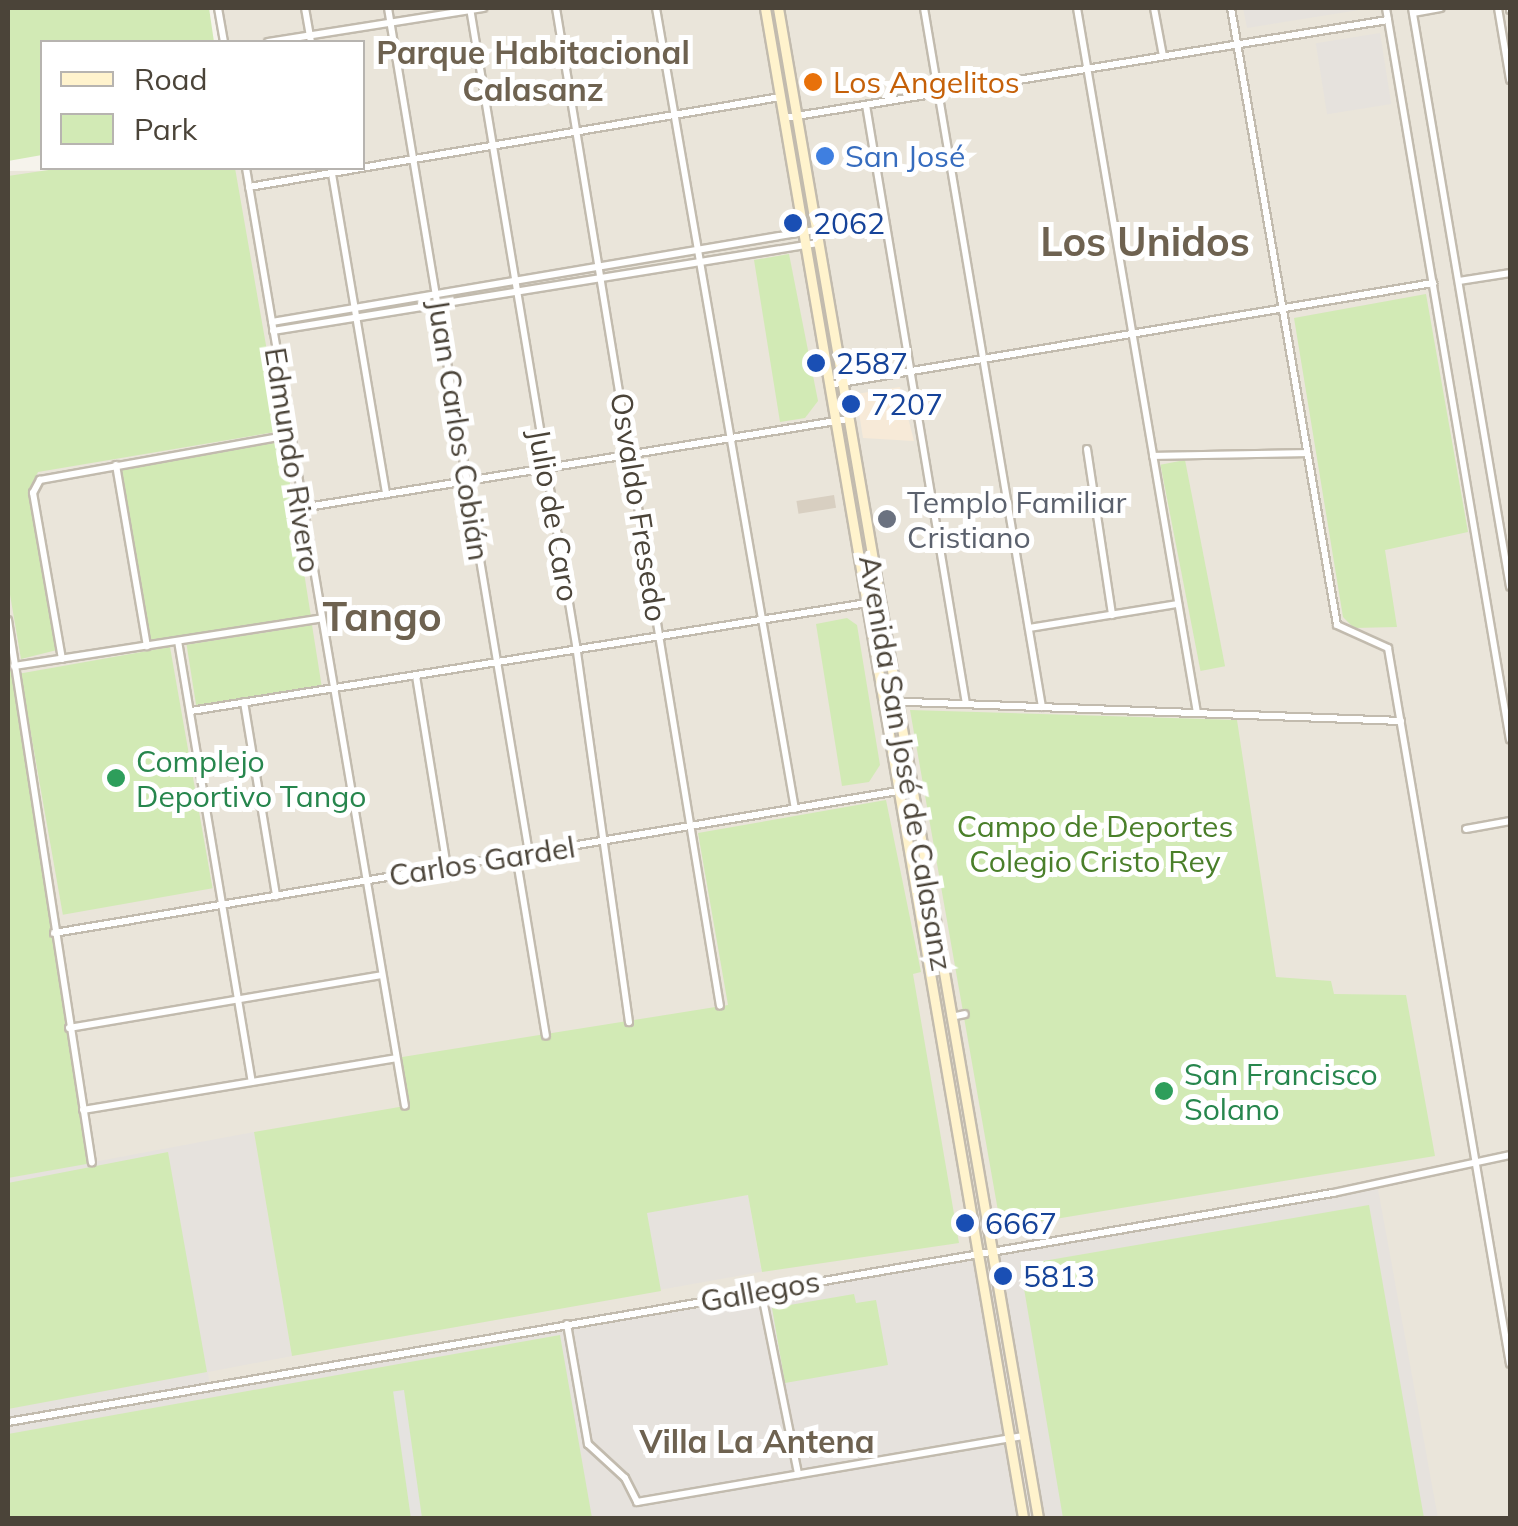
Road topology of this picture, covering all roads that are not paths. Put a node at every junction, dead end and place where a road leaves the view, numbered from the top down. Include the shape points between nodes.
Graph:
1 (218, 8) edge
2 (305, 8) edge
3 (388, 8) edge
4 (470, 8) edge
5 (483, 8) edge
6 (556, 8) edge
7 (656, 8) edge
8 (766, 8) edge
9 (778, 8) edge
10 (924, 8) edge
11 (1077, 8) edge
12 (1154, 8) edge
13 (1231, 8) edge
14 (1386, 8) edge
15 (1441, 8) edge
16 (1498, 8) edge
17 (1413, 10) edge
18 (1388, 20) junction
19 (390, 22) junction
20 (310, 39) edge
21 (224, 40) edge
22 (1238, 44) junction
23 (1163, 56) junction
24 (1087, 69) junction
25 (1510, 80) edge
26 (938, 93) junction
27 (780, 97) junction
28 (866, 105) junction
29 (675, 114) junction
30 (796, 116) junction
31 (784, 118) junction
32 (577, 131) junction
33 (492, 146) junction
34 (413, 159) junction
35 (365, 166) edge
36 (246, 170) edge
37 (332, 170) edge
38 (249, 187) junction
39 (815, 230) junction
40 (803, 232) junction
41 (818, 244) junction
42 (805, 246) junction
43 (700, 250) junction
44 (703, 262) junction
45 (600, 266) junction
46 (1510, 273) edge
47 (602, 278) junction
48 (515, 281) junction
49 (1459, 282) junction
50 (1432, 283) junction
51 (517, 292) junction
52 (436, 294) junction
53 (438, 304) junction
54 (355, 308) junction
55 (1282, 309) junction
56 (356, 318) junction
57 (272, 327) junction
58 (1132, 336) junction
59 (983, 359) junction
60 (908, 372) junction
61 (841, 383) junction
62 (829, 385) junction
63 (848, 419) junction
64 (835, 421) junction
65 (289, 434) junction
66 (733, 438) junction
67 (1087, 448) dead end
68 (1307, 453) junction
69 (630, 454) junction
70 (1153, 456) junction
71 (116, 465) junction
72 (546, 468) junction
73 (468, 481) junction
74 (386, 494) junction
75 (300, 508) junction
76 (1507, 546) edge
77 (1510, 587) edge
78 (878, 601) junction
79 (865, 603) junction
80 (1178, 604) junction
81 (1112, 615) junction
82 (319, 619) junction
83 (8, 620) edge
84 (763, 620) junction
85 (1028, 628) junction
86 (660, 636) junction
87 (178, 641) junction
88 (146, 646) junction
89 (576, 650) junction
90 (62, 659) junction
91 (496, 664) junction
92 (14, 666) junction
93 (416, 676) junction
94 (331, 688) junction
95 (882, 701) junction
96 (244, 702) junction
97 (896, 702) junction
98 (966, 704) junction
99 (1042, 707) junction
100 (190, 711) junction
101 (1197, 713) junction
102 (1401, 720) junction
103 (1510, 740) edge
104 (910, 790) junction
105 (897, 792) junction
106 (795, 809) junction
107 (1510, 821) edge
108 (691, 826) junction
109 (1466, 828) dead end
110 (604, 841) junction
111 (529, 853) junction
112 (516, 856) junction
113 (447, 867) junction
114 (364, 881) junction
115 (276, 896) junction
116 (224, 904) junction
117 (54, 933) junction
118 (382, 974) junction
119 (239, 999) junction
120 (720, 1006) dead end
121 (964, 1014) dead end
122 (950, 1017) junction
123 (629, 1022) dead end
124 (70, 1028) junction
125 (546, 1036) dead end
126 (396, 1058) junction
127 (252, 1082) junction
128 (406, 1106) dead end
129 (83, 1110) junction
130 (1510, 1155) edge
131 (1475, 1161) junction
132 (92, 1163) dead end
133 (992, 1252) junction
134 (978, 1254) junction
135 (761, 1290) junction
136 (567, 1324) junction
137 (1510, 1364) edge
138 (8, 1422) edge
139 (1024, 1436) junction
140 (1010, 1440) junction
141 (798, 1474) junction
142 (1024, 1518) edge
143 (1038, 1518) edge

1 - 21 street
2 - 20 street
3 - 19 street, Juan Carlos Cobián
4 - 5 street
4 - 19 street
4 - 33 street, Julio de Caro
6 - 32 street, Osvaldo Fresedo
7 - 29 street
8 - 27 main road, Avenida San José de Calasanz
9 - 30 main road, Avenida San José de Calasanz
10 - 26 street
11 - 24 street
12 - 23 street
13 - 22 street
14 - 18 street
15 - 17 street
16 - 25 street
17 - 49 street
18 - 22 street
18 - 50 street
19 - 20 street
19 - 34 street, Juan Carlos Cobián
22 - 23 street
22 - 55 street
23 - 24 street
24 - 26 street
24 - 58 street
26 - 28 street
26 - 59 street
27 - 29 street
27 - 31 main road, Avenida San José de Calasanz
28 - 30 street
28 - 60 street
29 - 32 street
29 - 43 street
30 - 31 street
30 - 39 main road, Avenida San José de Calasanz
31 - 40 main road, Avenida San José de Calasanz
32 - 33 street
32 - 45 street, Osvaldo Fresedo
33 - 34 street
33 - 48 street, Julio de Caro
34 - 35 street
34 - 52 street, Juan Carlos Cobián
36 - 38 street, Edmundo Rivero
37 - 38 street
37 - 54 street
38 - 57 street, Edmundo Rivero
39 - 40 street
39 - 41 main road, Avenida San José de Calasanz
40 - 42 main road, Avenida San José de Calasanz
40 - 43 street
41 - 42 street
41 - 61 main road, Avenida San José de Calasanz
42 - 44 street
42 - 62 main road, Avenida San José de Calasanz
43 - 44 street
43 - 45 street
44 - 47 street
44 - 66 street
45 - 47 street, Osvaldo Fresedo
45 - 48 street
46 - 49 street
47 - 51 street
47 - 69 street, Osvaldo Fresedo
48 - 51 street, Julio de Caro
48 - 52 street
49 - 76 street
50 - 55 street
50 - 103 street
51 - 53 street
51 - 72 street, Julio de Caro
52 - 53 street, Juan Carlos Cobián
52 - 54 street
53 - 56 street
53 - 73 street, Juan Carlos Cobián
54 - 56 street
54 - 57 street
55 - 58 street
55 - 68 street
56 - 57 street
56 - 74 street
57 - 65 street, Edmundo Rivero
58 - 59 street
58 - 70 street
59 - 60 street
59 - 85 street
60 - 61 street
60 - 98 street
61 - 62 street
61 - 63 main road, Avenida San José de Calasanz
62 - 64 main road, Avenida San José de Calasanz
63 - 64 street
63 - 78 main road, Avenida San José de Calasanz
64 - 66 street
64 - 79 main road, Avenida San José de Calasanz
65 - 71 street
65 - 75 street, Edmundo Rivero
66 - 69 street
66 - 84 street
67 - 81 street
68 - 70 street
68 - 102 street via 1337,625 1388,648
69 - 72 street
69 - 86 street, Osvaldo Fresedo
70 - 80 street
71 - 88 street
71 - 90 street via 36,484
72 - 73 street
72 - 89 street, Julio de Caro
73 - 74 street
73 - 91 street, Juan Carlos Cobián
74 - 75 street
75 - 82 street, Edmundo Rivero
76 - 77 street
78 - 79 street
78 - 97 main road, Avenida San José de Calasanz
79 - 84 street
79 - 95 main road, Avenida San José de Calasanz
80 - 81 street
80 - 101 street
81 - 85 street
82 - 87 street
82 - 94 street, Edmundo Rivero
83 - 92 street
84 - 86 street
84 - 106 street
85 - 99 street
86 - 89 street
86 - 108 street, Osvaldo Fresedo
87 - 88 street
87 - 100 street
88 - 90 street
89 - 91 street
89 - 110 street, Julio de Caro
90 - 92 street
91 - 93 street
91 - 111 street, Juan Carlos Cobián
92 - 117 street
93 - 94 street
93 - 113 street
94 - 96 street
94 - 114 street, Edmundo Rivero
95 - 97 street
95 - 105 main road, Avenida San José de Calasanz
96 - 100 street
96 - 115 street
97 - 98 street
97 - 104 main road, Avenida San José de Calasanz
98 - 99 street
99 - 101 street
100 - 116 street
101 - 102 street
102 - 131 street
104 - 105 street, Carlos Gardel
104 - 122 main road, Avenida San José de Calasanz
105 - 106 street, Carlos Gardel
105 - 134 main road, Avenida San José de Calasanz
106 - 108 street, Carlos Gardel
107 - 109 street
108 - 110 street, Carlos Gardel
108 - 120 street, Osvaldo Fresedo
110 - 111 street, Carlos Gardel
110 - 123 street, Julio de Caro
111 - 112 street, Carlos Gardel
112 - 113 street, Carlos Gardel
112 - 125 street
113 - 114 street, Carlos Gardel
114 - 115 street, Carlos Gardel
114 - 118 street, Edmundo Rivero
115 - 116 street, Carlos Gardel
116 - 117 street, Carlos Gardel
116 - 119 street
117 - 124 street
118 - 119 street
118 - 126 street, Edmundo Rivero
119 - 124 street
119 - 127 street
121 - 122 street
122 - 133 main road, Avenida San José de Calasanz
124 - 129 street
126 - 127 street
126 - 128 street, Edmundo Rivero
127 - 129 street
129 - 132 street
130 - 131 street, Gallegos
131 - 133 street, Gallegos
131 - 137 street
133 - 134 street, Gallegos
133 - 139 main road, Avenida San José de Calasanz
134 - 135 street, Gallegos
134 - 140 main road, Avenida San José de Calasanz
135 - 136 street, Gallegos
135 - 141 street
136 - 138 street, Gallegos
136 - 141 street via 588,1444 638,1502
139 - 140 street
139 - 143 main road, Avenida San José de Calasanz
140 - 141 street
140 - 142 main road, Avenida San José de Calasanz

